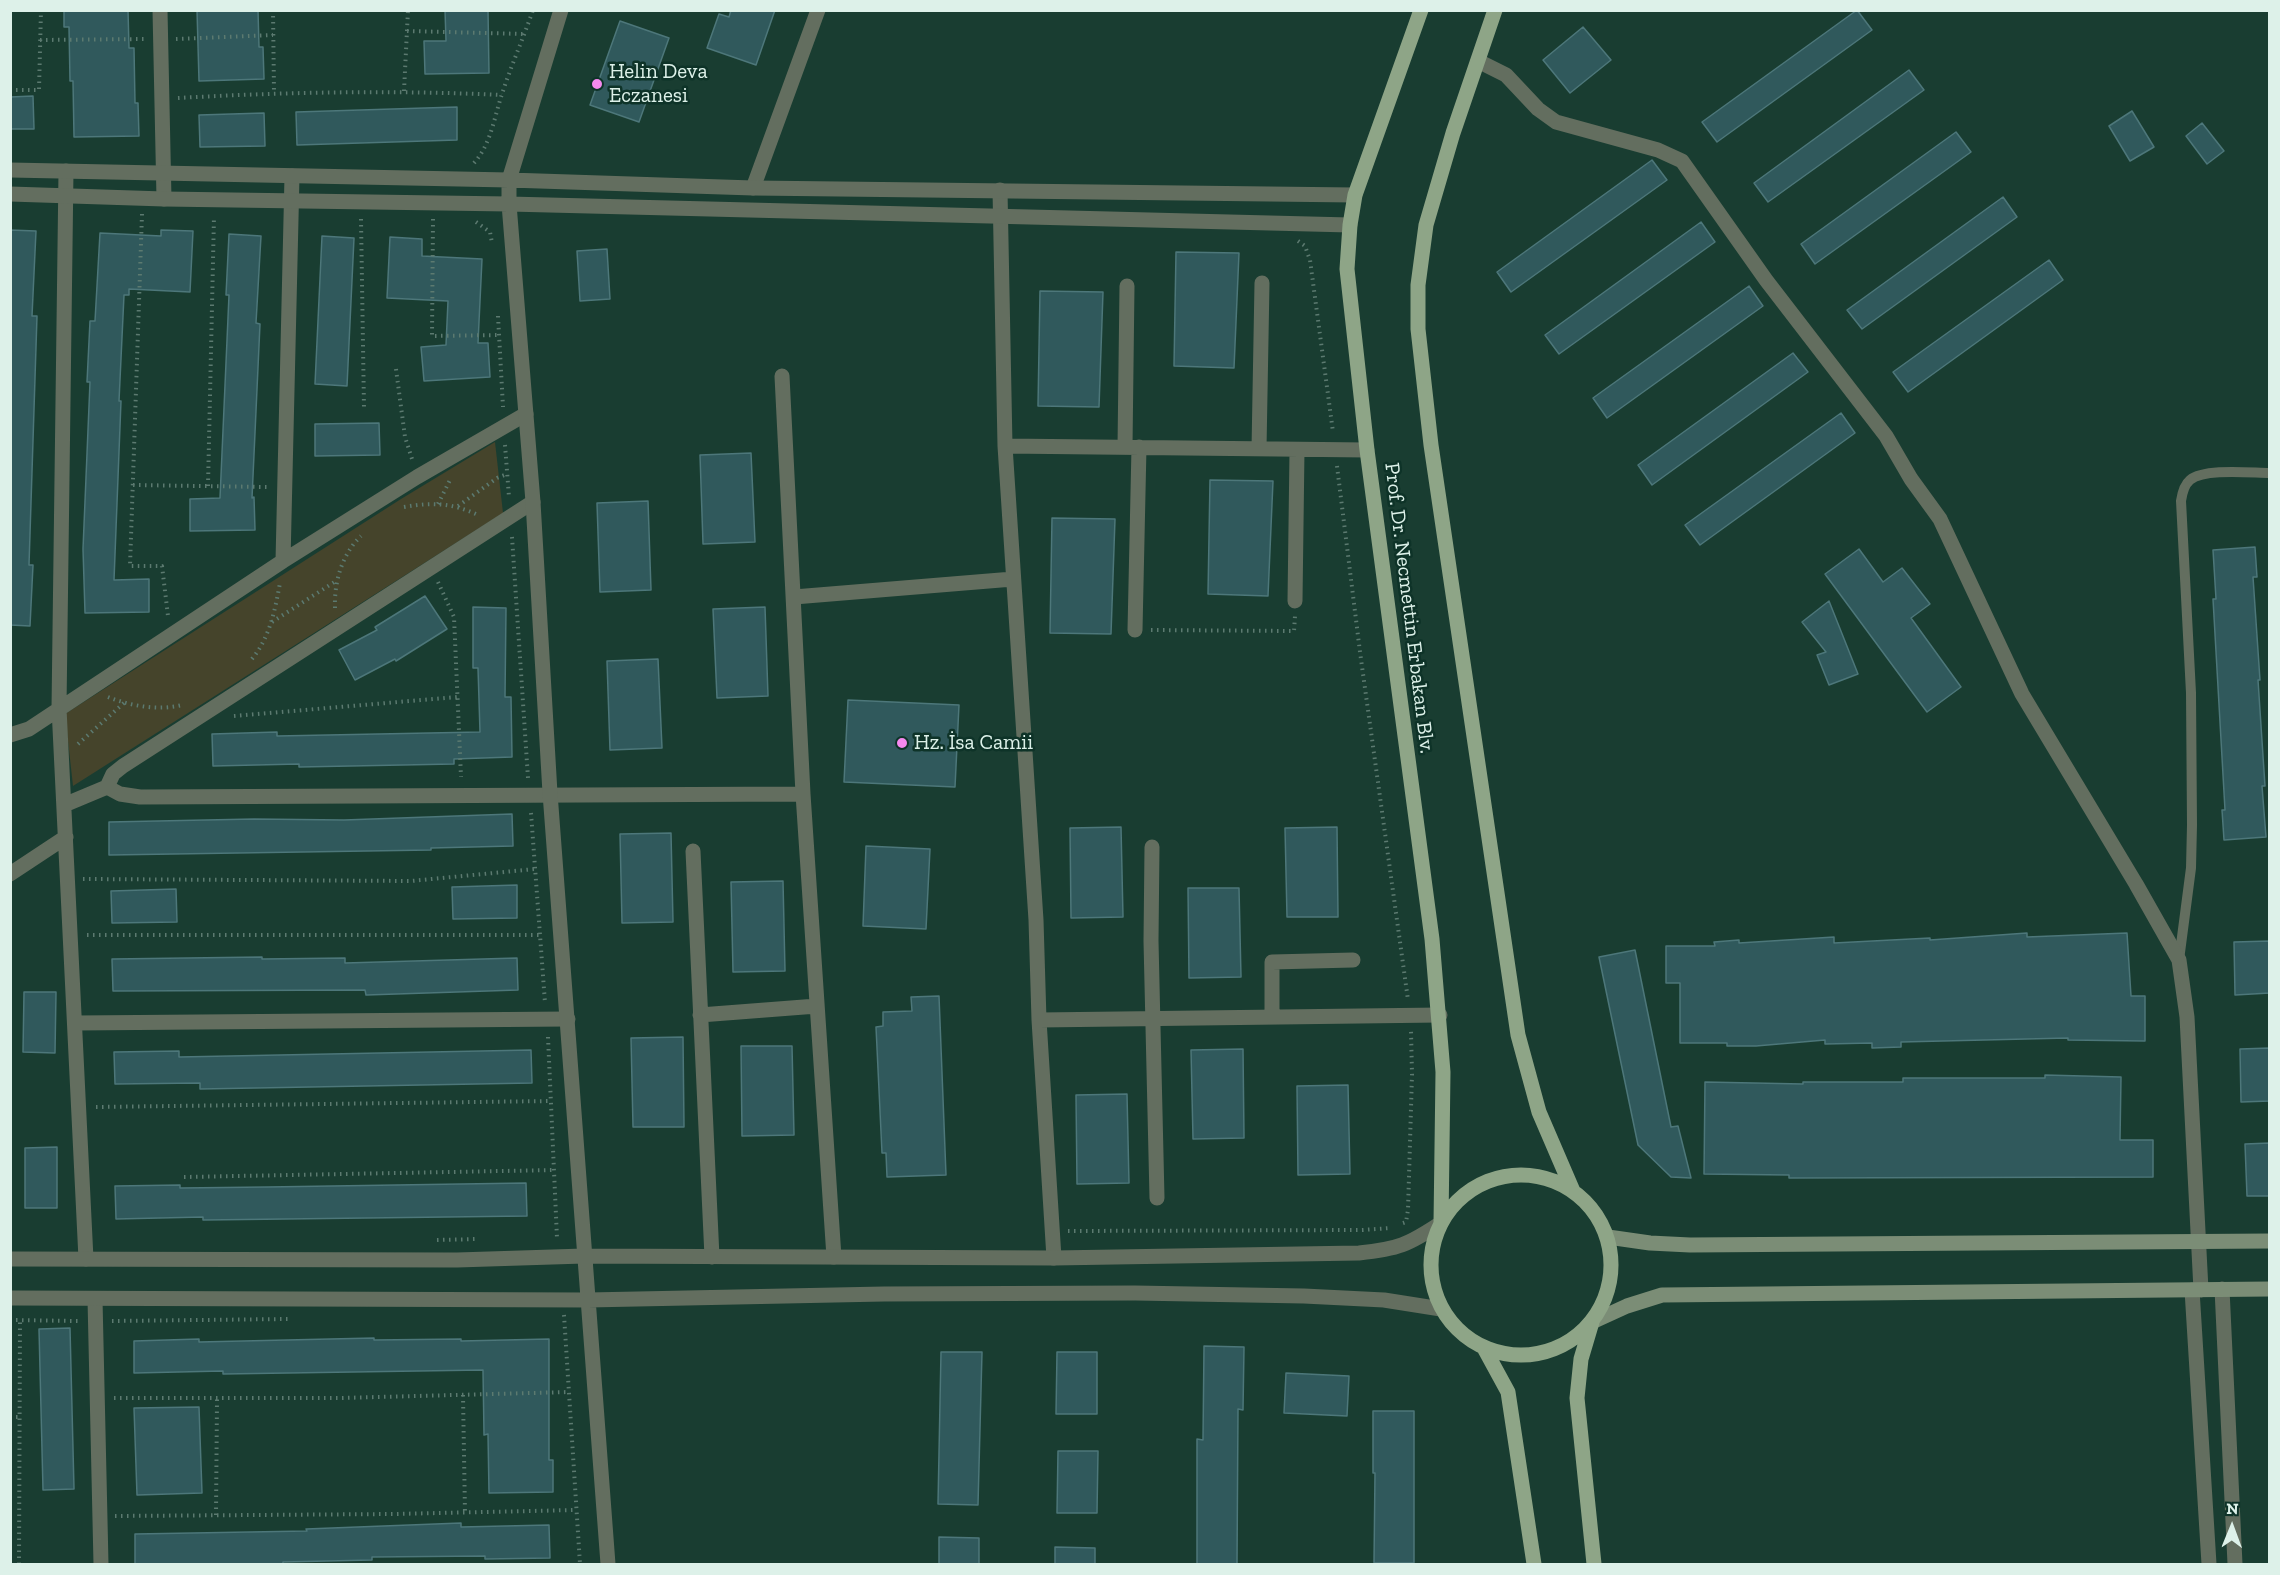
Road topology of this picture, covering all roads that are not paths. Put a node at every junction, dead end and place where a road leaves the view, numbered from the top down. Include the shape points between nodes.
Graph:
1 (160, 10) edge
2 (561, 10) edge
3 (818, 10) edge
4 (1421, 10) edge
5 (1495, 10) edge
6 (1478, 61) junction
7 (10, 170) edge
8 (66, 171) junction
9 (164, 172) junction
10 (292, 176) junction
11 (509, 180) junction
12 (753, 188) junction
13 (1000, 190) junction
14 (10, 194) edge
15 (1355, 195) junction
16 (66, 196) junction
17 (164, 199) junction
18 (292, 201) junction
19 (509, 204) junction
20 (1000, 216) junction
21 (1350, 225) junction
22 (1262, 283) dead end
23 (1127, 286) dead end
24 (782, 376) dead end
25 (526, 414) junction
26 (1005, 446) junction
27 (1132, 447) junction
28 (1259, 449) junction
29 (1297, 450) junction
30 (1367, 450) junction
31 (2270, 473) edge
32 (533, 502) junction
33 (283, 561) junction
34 (1013, 579) junction
35 (794, 597) junction
36 (1295, 601) road end
37 (1135, 630) road end
38 (59, 708) junction
39 (10, 735) edge
40 (107, 787) junction
41 (550, 793) junction
42 (803, 794) junction
43 (64, 805) junction
44 (66, 837) junction
45 (1152, 847) dead end
46 (693, 850) dead end
47 (10, 874) edge
48 (1353, 960) dead end
49 (2179, 960) junction
50 (817, 1006) junction
51 (700, 1015) junction
52 (1440, 1015) junction
53 (1272, 1017) junction
54 (567, 1019) junction
55 (1153, 1019) junction
56 (1039, 1020) junction
57 (76, 1023) junction
58 (1573, 1191) junction
59 (1157, 1198) dead end
60 (1441, 1223) junction
61 (1608, 1237) junction
62 (2270, 1241) edge
63 (2199, 1242) junction
64 (584, 1256) junction
65 (712, 1257) junction
66 (834, 1257) junction
67 (1054, 1258) junction
68 (10, 1259) edge
69 (86, 1259) junction
70 (2222, 1289) junction
71 (2270, 1289) edge
72 (2196, 1290) junction
73 (10, 1298) edge
74 (95, 1299) junction
75 (588, 1299) junction
76 (1441, 1309) junction
77 (1592, 1322) junction
78 (1485, 1348) junction
79 (101, 1564) edge
80 (608, 1564) edge
81 (1534, 1564) edge
82 (1594, 1564) edge
83 (2209, 1564) edge
84 (2235, 1564) edge

1 - 9 street
2 - 11 street
3 - 12 street
4 - 15 main road, Prof. Dr. Necmettin Erbakan Blv.
5 - 6 main road, Prof. Dr. Necmettin Erbakan Blv.
6 - 49 street via 1506,75 1556,122 1682,160 1766,280 1886,436 1940,519 2022,694
6 - 58 main road, Prof. Dr. Necmettin Erbakan Blv. via 1426,225 1418,285 1418,329 1431,445 1518,1035 1539,1112
7 - 8 street
8 - 9 street
8 - 16 street
9 - 10 street
9 - 17 street
10 - 11 street
10 - 18 street
11 - 12 street
11 - 19 street
12 - 13 street
13 - 15 street
13 - 20 street
14 - 16 street
15 - 21 main road, Prof. Dr. Necmettin Erbakan Blv.
16 - 17 street
16 - 38 street
17 - 18 street
18 - 19 street
18 - 33 street
19 - 20 street
19 - 25 street
20 - 21 street
20 - 26 street
21 - 30 main road, Prof. Dr. Necmettin Erbakan Blv. via 1347,269
22 - 28 street
23 - 27 street
24 - 35 street
25 - 32 street
25 - 33 street
26 - 27 street
26 - 34 street
27 - 28 street
27 - 37 street
28 - 29 street
29 - 30 street
29 - 36 street
30 - 52 main road, Prof. Dr. Necmettin Erbakan Blv.
31 - 49 lane via 2203,474 2190,480 2183,490 2192,825 2191,868
32 - 40 street via 123,766 113,774
32 - 41 street
33 - 38 street
34 - 35 street
34 - 56 street
35 - 42 street
38 - 39 street via 29,729
38 - 43 street
40 - 41 street via 140,797
40 - 43 street
41 - 42 street
41 - 54 street
42 - 50 street
43 - 44 street
44 - 47 street
44 - 57 street
45 - 55 street
46 - 51 street
48 - 53 street via 1272,962
49 - 63 street via 2187,1017
50 - 51 street
50 - 66 street
51 - 65 street
52 - 53 street
52 - 60 main road, Prof. Dr. Necmettin Erbakan Blv.
53 - 55 street
54 - 57 street
54 - 64 street
55 - 56 street
55 - 59 street
56 - 67 street
57 - 69 street
58 - 60 main road via 1545,1177 1515,1174 1485,1182 1459,1198
58 - 61 main road via 1594,1211
60 - 67 street via 1410,1244 1383,1251
60 - 76 main road via 1431,1251 1432,1281
61 - 63 main road via 1690,1245
61 - 77 main road via 1611,1276 1607,1296
62 - 63 main road
63 - 72 street
64 - 65 street
64 - 69 street via 458,1260
64 - 75 street
65 - 66 street
66 - 67 street
68 - 69 street
70 - 71 main road
70 - 72 main road
70 - 84 street
72 - 77 main road via 1662,1295
72 - 83 street
73 - 74 street
74 - 75 street
74 - 79 street
75 - 76 street via 1135,1293 1384,1300
75 - 80 street
76 - 78 main road via 1460,1332
77 - 78 main road via 1570,1342 1543,1353 1513,1355
77 - 82 main road via 1581,1359 1577,1398
78 - 81 main road via 1508,1392

